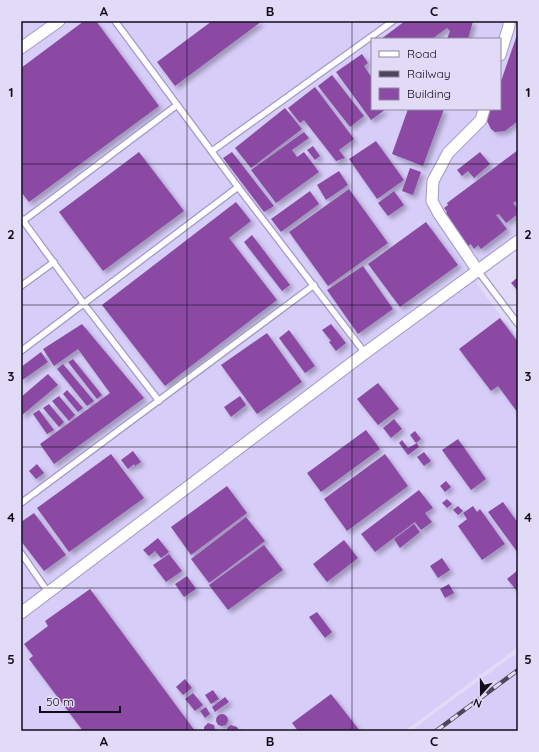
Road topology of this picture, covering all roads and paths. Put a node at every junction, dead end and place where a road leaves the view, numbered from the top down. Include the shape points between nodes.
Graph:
1 (59, 21) edge
2 (115, 21) edge
3 (393, 21) edge
4 (509, 21) edge
5 (21, 48) edge
6 (501, 52) edge
7 (177, 105) junction
8 (484, 110) edge
9 (212, 151) junction
10 (238, 187) junction
11 (22, 219) edge
12 (518, 241) edge
13 (54, 262) junction
14 (478, 270) junction
15 (314, 285) junction
16 (21, 286) edge
17 (84, 304) junction
18 (518, 324) edge
19 (21, 351) edge
20 (365, 353) junction
21 (159, 401) junction
22 (21, 503) edge
23 (21, 553) edge
24 (48, 592) junction
25 (21, 613) edge

1 - 5 street
2 - 7 lane
3 - 9 lane
4 - 6 street
7 - 9 lane
7 - 11 lane
8 - 14 street via 481,120 448,153 433,181 432,201
9 - 10 lane
10 - 15 lane
10 - 17 lane
11 - 13 lane
12 - 14 street
13 - 16 lane
13 - 17 lane
14 - 18 lane
14 - 20 street
15 - 20 lane
15 - 21 lane
17 - 19 lane
17 - 21 lane
20 - 24 street
21 - 22 lane
23 - 24 lane
24 - 25 street

